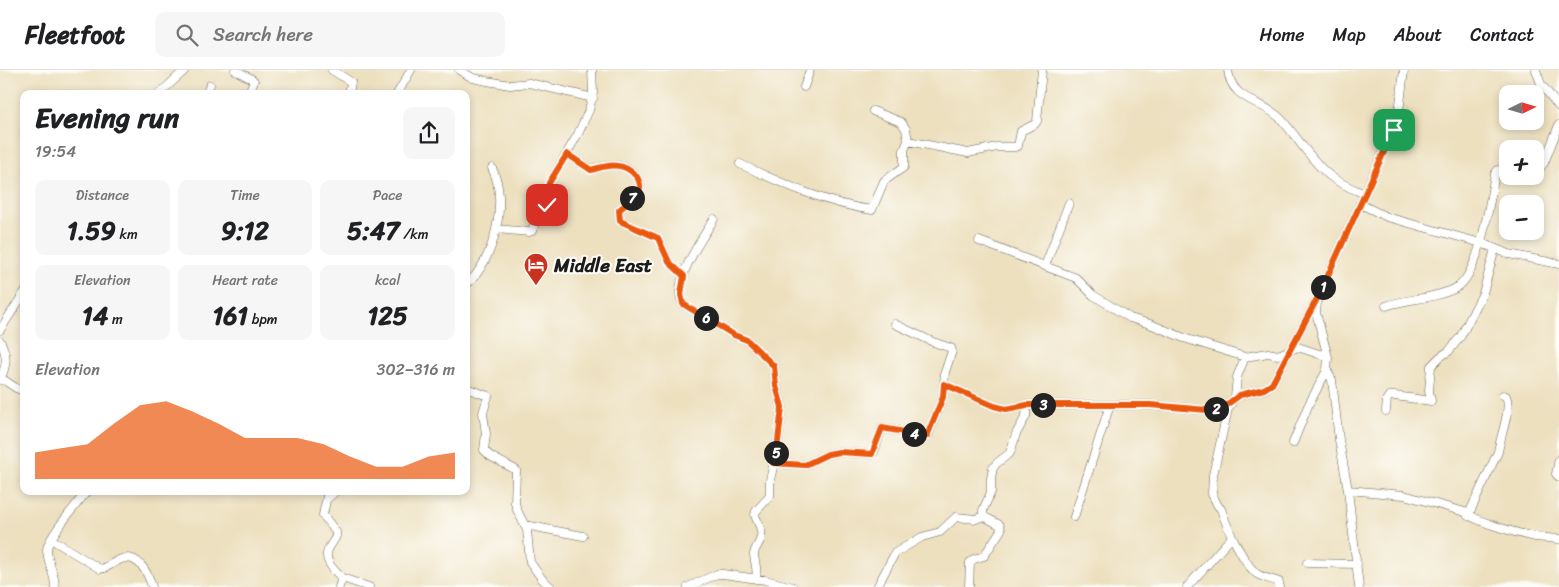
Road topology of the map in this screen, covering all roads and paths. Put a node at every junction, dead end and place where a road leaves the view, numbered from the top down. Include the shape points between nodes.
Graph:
1 (185, 70) edge
2 (235, 70) edge
3 (332, 70) edge
4 (411, 70) edge
5 (459, 70) edge
6 (592, 70) edge
7 (810, 70) edge
8 (1042, 70) edge
9 (1228, 70) edge
10 (1404, 70) edge
11 (1536, 70) edge
12 (210, 85) dead end
13 (804, 87) dead end
14 (163, 90) edge
15 (208, 90) edge
16 (250, 90) edge
17 (350, 90) edge
18 (399, 90) edge
19 (592, 98) junction
20 (1559, 107) edge
21 (873, 111) dead end
22 (1559, 125) edge
23 (908, 141) junction
24 (567, 154) junction
25 (1544, 163) edge
26 (740, 164) dead end
27 (492, 168) dead end
28 (1499, 170) edge
29 (1365, 194) junction
30 (1070, 204) dead end
31 (1360, 204) junction
32 (714, 218) dead end
33 (496, 229) junction
34 (979, 241) dead end
35 (1481, 243) junction
36 (1495, 249) junction
37 (1559, 264) edge
38 (1045, 266) junction
39 (684, 276) junction
40 (470, 282) edge
41 (1319, 295) junction
42 (20, 299) edge
43 (1386, 306) dead end
44 (894, 324) dead end
45 (0, 330) edge
46 (0, 341) edge
47 (1290, 351) junction
48 (1245, 357) junction
49 (1328, 357) junction
50 (1327, 370) junction
51 (1, 379) edge
52 (944, 384) junction
53 (20, 389) edge
54 (470, 389) edge
55 (1503, 395) dead end
56 (1235, 397) junction
57 (1027, 405) junction
58 (1110, 406) junction
59 (1386, 411) dead end
60 (1293, 443) dead end
61 (1559, 459) edge
62 (773, 463) junction
63 (1559, 477) edge
64 (1348, 490) junction
65 (84, 495) edge
66 (327, 495) edge
67 (983, 516) junction
68 (1468, 516) junction
69 (1074, 517) dead end
70 (525, 525) junction
71 (582, 536) dead end
72 (1232, 536) junction
73 (51, 539) junction
74 (1559, 540) edge
75 (1307, 563) dead end
76 (1357, 564) junction
77 (342, 578) junction
78 (756, 579) junction
79 (55, 587) edge
80 (152, 587) edge
81 (339, 587) edge
82 (369, 587) edge
83 (551, 587) edge
84 (688, 587) edge
85 (793, 587) edge
86 (877, 587) edge
87 (969, 587) edge
88 (1187, 587) edge
89 (1278, 587) edge
90 (1359, 587) edge

1 - 14 street
2 - 16 street via 254,81
3 - 17 street via 351,82
4 - 18 street
5 - 19 street via 487,81 510,85 528,83
6 - 19 street
7 - 13 street
8 - 23 street via 1037,121 1021,131 1017,147 968,153
9 - 29 street via 1236,92 1282,120 1330,176
10 - 29 street via 1394,130
11 - 20 street via 1541,84
12 - 15 street
19 - 24 street via 584,123
21 - 23 street via 901,122
22 - 25 street
23 - 26 street via 904,166 884,182 872,210 783,184
24 - 33 street via 549,183 547,205 538,214 532,231
24 - 39 street via 591,170 621,166 631,170 641,187 619,210 620,221 658,238 669,262
27 - 33 street via 497,177 500,201
28 - 35 street via 1495,174
29 - 31 street
30 - 38 street
31 - 35 street via 1376,213
31 - 41 street
32 - 39 street via 690,258
33 - 40 street via 485,262
34 - 38 street
35 - 36 street
35 - 43 street via 1472,269 1457,287
36 - 37 street
36 - 59 street via 1483,293 1461,336 1450,351 1431,366 1431,401 1390,396
38 - 48 street via 1076,278 1093,295 1130,318
39 - 62 street via 683,304 747,340 774,366 782,407
41 - 47 street
41 - 49 street via 1316,314
42 - 45 street
44 - 52 street via 951,348
46 - 51 street via 6,356
47 - 48 street
47 - 49 street via 1298,347
47 - 56 street via 1272,384
48 - 56 street via 1237,377
49 - 50 street
50 - 60 street
50 - 64 street via 1332,380
51 - 53 street
52 - 57 street via 1002,408
52 - 62 street via 943,397 927,436 882,428 871,454 839,452 805,465
54 - 70 street via 488,396 483,414 484,450 516,470 515,503
55 - 68 street via 1508,403 1498,452
56 - 58 street via 1227,406 1215,410 1150,405
56 - 72 street via 1228,409 1212,494
57 - 58 street
57 - 67 street via 1026,416 1010,453 994,468
58 - 69 street
61 - 63 street via 1556,474
62 - 78 street via 770,496 755,515 762,536 754,555
64 - 68 street via 1414,497 1465,512
64 - 76 street
65 - 73 street
66 - 77 street via 323,515 336,538 326,556
67 - 86 street via 976,520 956,517 940,532 922,537 897,551
67 - 87 street via 1000,525 1001,530 984,556 970,562
68 - 74 street via 1531,536
70 - 71 street
70 - 83 street via 530,562
72 - 88 street
72 - 89 street via 1245,561 1257,574 1278,581
73 - 79 street via 47,549
73 - 80 street via 100,569 120,559 136,561 147,572
75 - 76 street
76 - 90 street
77 - 81 street
77 - 82 street
78 - 84 street via 721,574
78 - 85 street

